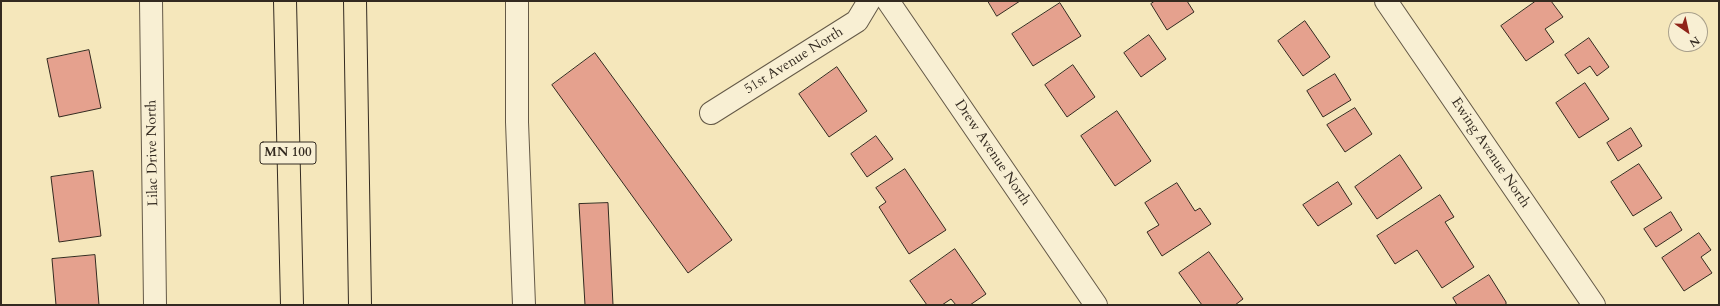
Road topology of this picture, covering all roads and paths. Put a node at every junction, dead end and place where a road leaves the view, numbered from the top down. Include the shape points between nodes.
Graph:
1 (151, 1) edge
2 (285, 1) edge
3 (355, 1) edge
4 (517, 1) edge
5 (869, 1) edge
6 (888, 1) edge
7 (1386, 1) edge
8 (711, 113) dead end
9 (155, 305) edge
10 (292, 305) edge
11 (360, 305) edge
12 (524, 305) edge
13 (1096, 305) edge
14 (1594, 305) edge

1 - 9 street, Lilac Drive North
2 - 10 highway, MN 100
3 - 11 highway
4 - 12 street via 517,122
5 - 8 street, 51st Avenue North via 857,21
6 - 13 street, Drew Avenue North
7 - 14 street, Ewing Avenue North

